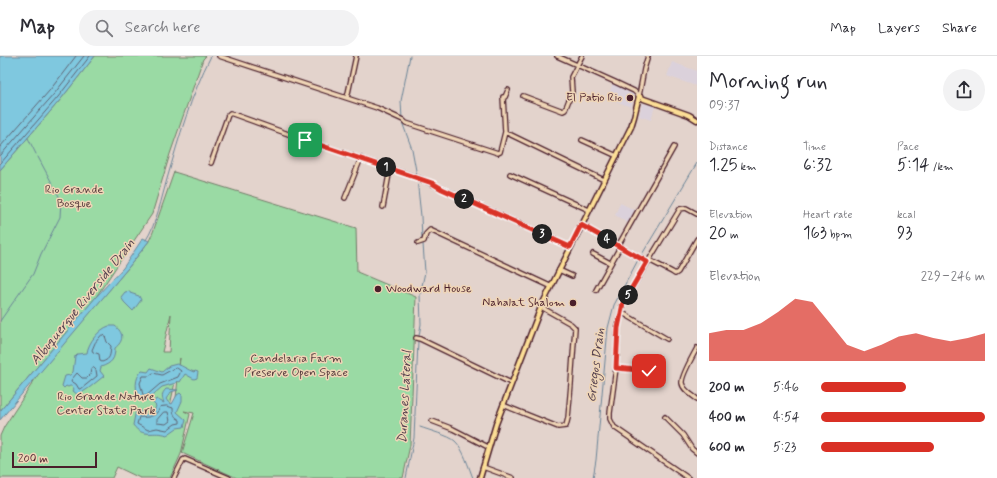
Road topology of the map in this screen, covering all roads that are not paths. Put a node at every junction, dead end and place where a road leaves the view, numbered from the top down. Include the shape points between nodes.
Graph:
1 (219, 56) edge
2 (356, 56) edge
3 (557, 56) edge
4 (582, 56) edge
5 (648, 56) edge
6 (577, 66) junction
7 (508, 90) dead end
8 (523, 96) dead end
9 (639, 96) junction
10 (347, 98) junction
11 (697, 120) edge
12 (505, 132) junction
13 (582, 140) dead end
14 (674, 146) dead end
15 (617, 156) junction
16 (361, 158) junction
17 (211, 163) dead end
18 (390, 169) junction
19 (510, 174) dead end
20 (604, 180) junction
21 (345, 198) dead end
22 (382, 207) dead end
23 (589, 210) junction
24 (697, 214) edge
25 (581, 225) junction
26 (697, 239) edge
27 (421, 242) dead end
28 (619, 246) junction
29 (570, 247) junction
30 (593, 254) dead end
31 (648, 261) junction
32 (610, 263) junction
33 (559, 270) junction
34 (572, 276) dead end
35 (550, 286) junction
36 (596, 290) dead end
37 (541, 306) junction
38 (621, 312) junction
39 (416, 338) dead end
40 (667, 339) dead end
41 (697, 348) edge
42 (616, 368) junction
43 (649, 371) dead end
44 (512, 383) junction
45 (697, 399) edge
46 (503, 405) junction
47 (665, 416) dead end
48 (432, 421) dead end
49 (488, 447) junction
50 (697, 453) edge
51 (483, 467) junction
52 (174, 478) edge
53 (229, 478) edge
54 (480, 478) edge
55 (513, 478) edge
56 (688, 478) edge

1 - 10 street
2 - 10 street
3 - 6 street
4 - 6 street
5 - 9 street
6 - 8 street via 572,77 572,95 565,110
6 - 9 street via 634,91
7 - 12 street via 503,97
9 - 11 main road
9 - 15 main road via 634,117
10 - 12 street via 377,108 406,123 498,153
12 - 20 street
13 - 15 street
14 - 28 street
15 - 20 main road
16 - 17 street via 230,113
16 - 18 street
16 - 21 street
18 - 22 street
18 - 29 street via 432,183
19 - 23 street
20 - 23 main road
23 - 25 main road
24 - 31 street via 686,208 680,209
25 - 28 street
25 - 29 main road
26 - 31 street via 675,274
27 - 35 street via 430,230
28 - 31 street
28 - 32 street
29 - 33 main road
30 - 32 street
31 - 38 street via 623,303
32 - 36 street
33 - 34 street
33 - 35 main road
35 - 37 main road
37 - 44 main road
37 - 46 street via 575,328 566,426 558,427
38 - 40 street
38 - 42 street
39 - 44 street
41 - 45 street via 682,377 682,384 686,391
42 - 43 street
42 - 56 street via 610,420 614,426
44 - 46 main road
46 - 49 main road
47 - 50 street
48 - 49 street
49 - 51 main road
51 - 54 main road
51 - 55 street
52 - 53 street via 182,460 188,459

